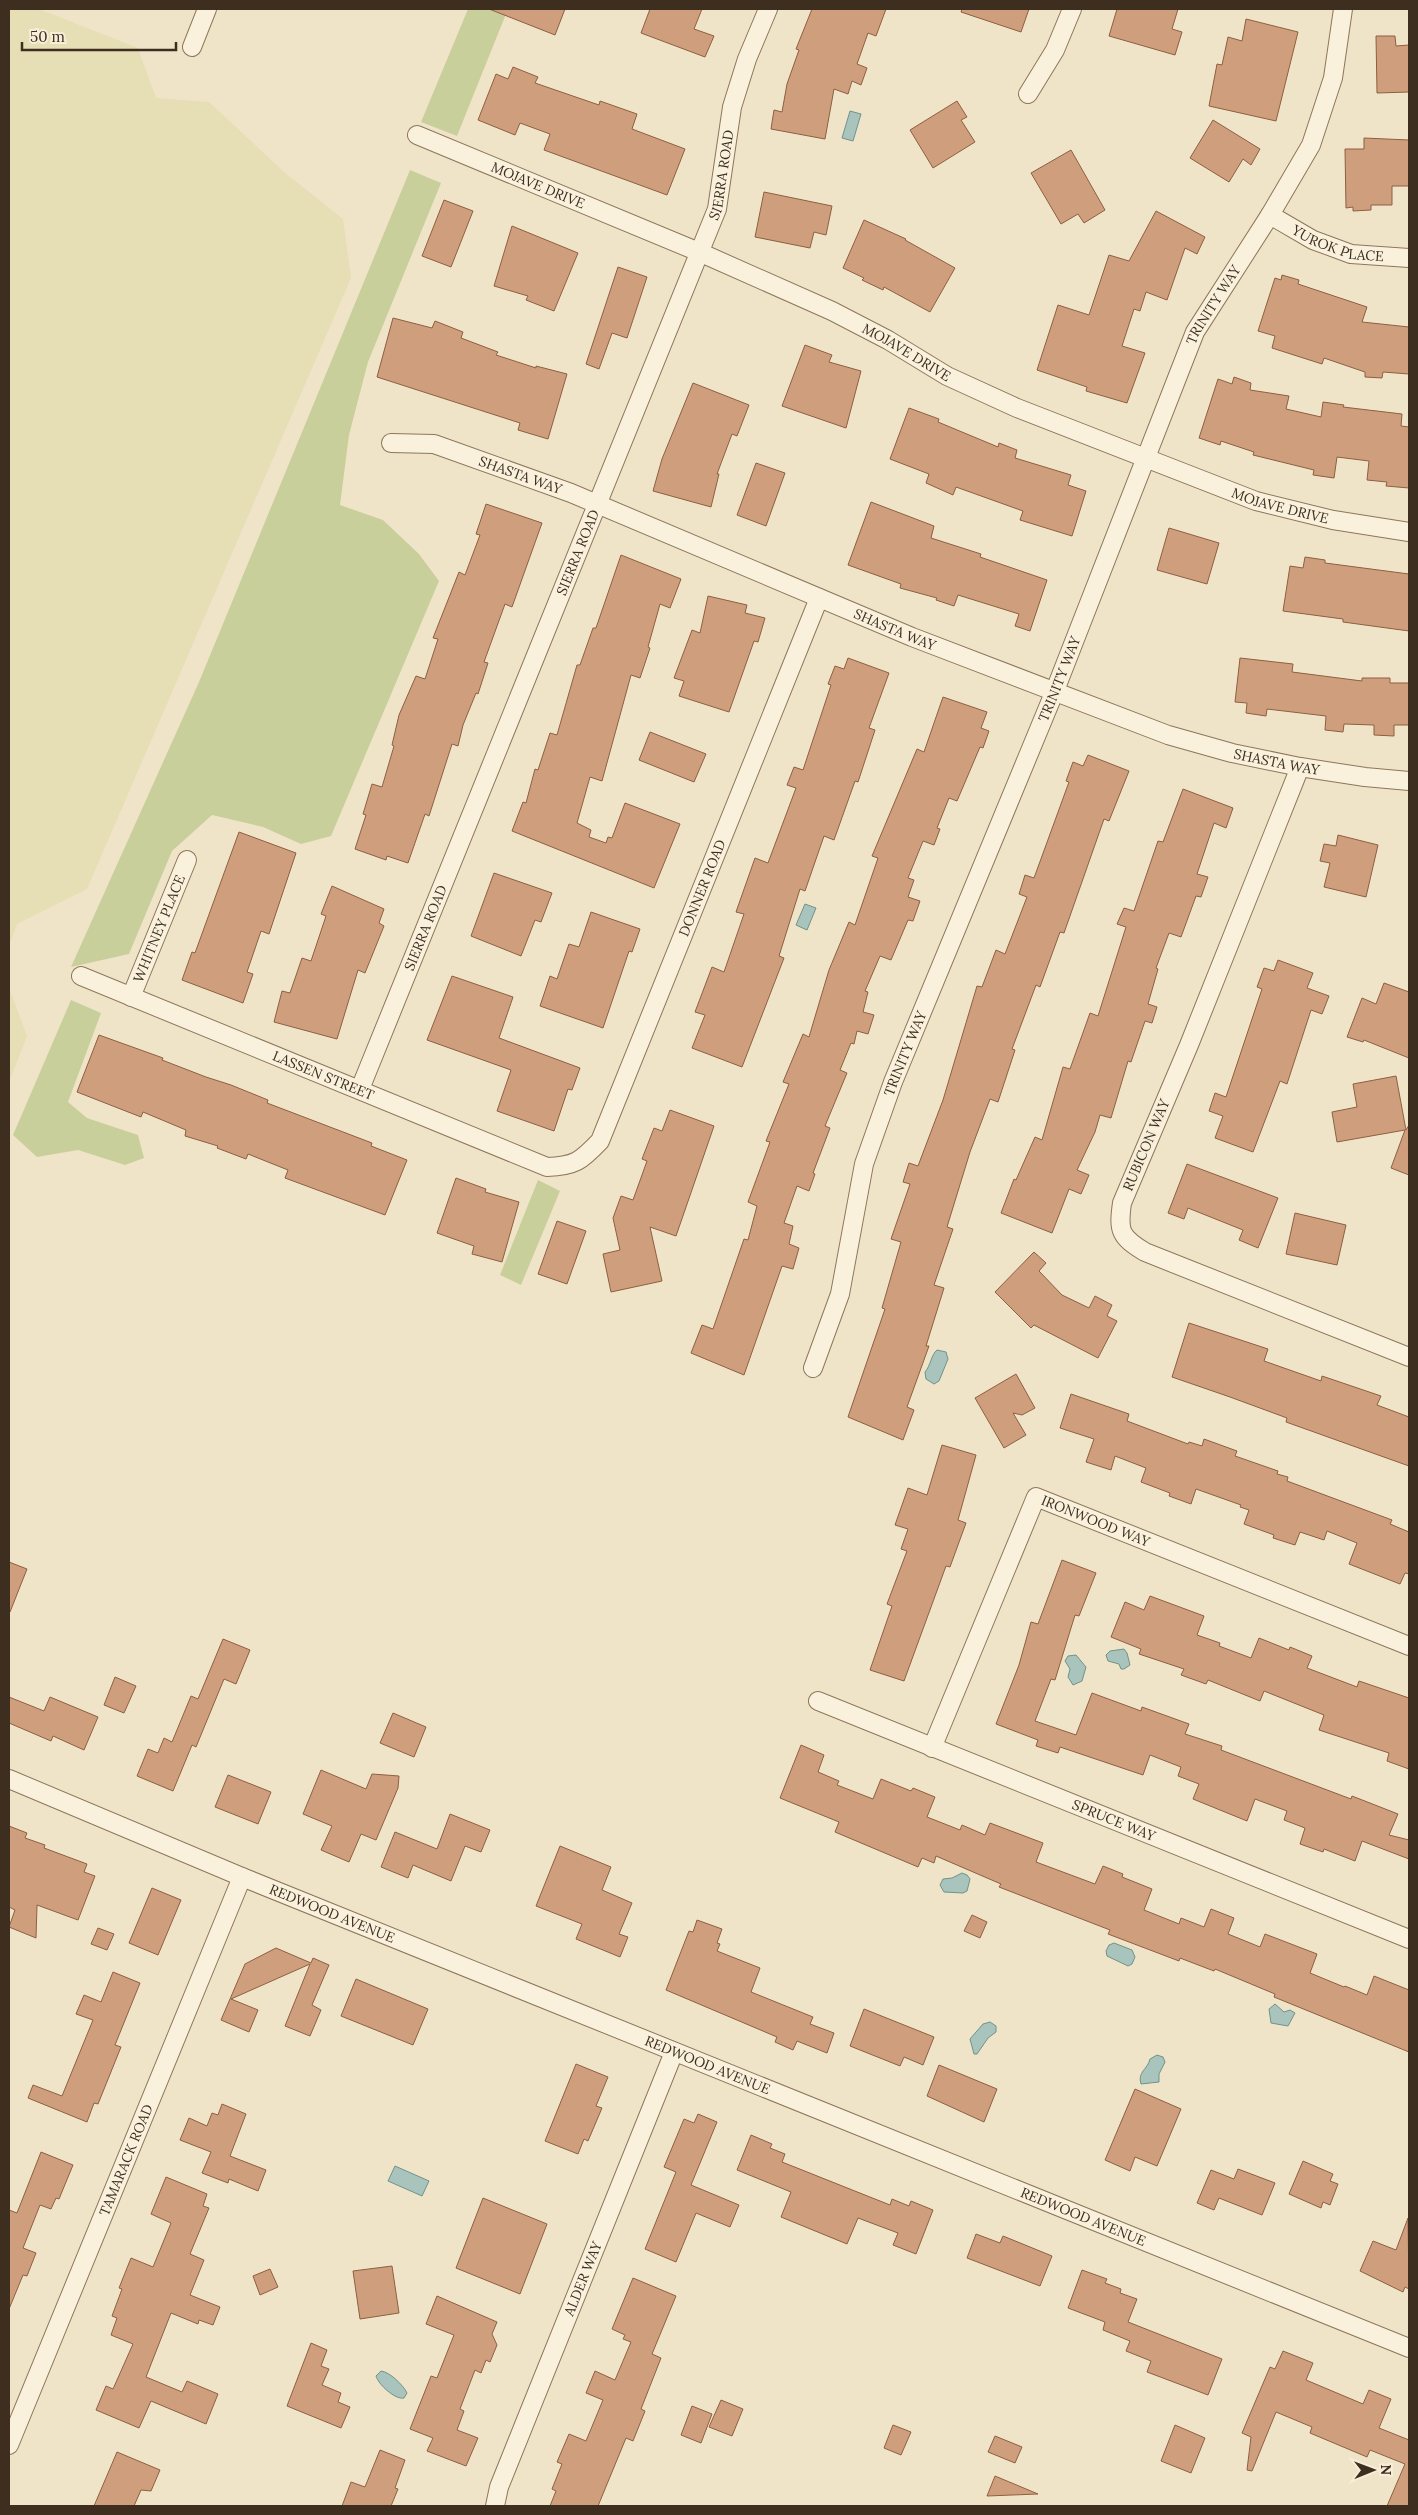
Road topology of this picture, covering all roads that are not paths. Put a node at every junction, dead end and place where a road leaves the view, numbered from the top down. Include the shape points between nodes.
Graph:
1 (207, 9) edge
2 (768, 9) edge
3 (1072, 9) edge
4 (1343, 9) edge
5 (192, 47) dead end
6 (1028, 94) dead end
7 (417, 135) dead end
8 (1270, 215) junction
9 (699, 252) junction
10 (1409, 258) edge
11 (391, 443) dead end
12 (1146, 460) junction
13 (598, 504) junction
14 (1409, 532) edge
15 (819, 598) junction
16 (1054, 693) junction
17 (1300, 767) junction
18 (1409, 781) edge
19 (187, 860) dead end
20 (81, 976) dead end
21 (131, 997) junction
22 (360, 1089) junction
23 (569, 1166) joint
24 (1409, 1357) edge
25 (813, 1368) dead end
26 (1409, 1646) edge
27 (818, 1701) dead end
28 (932, 1748) junction
29 (9, 1779) edge
30 (242, 1877) junction
31 (1409, 1939) edge
32 (674, 2052) junction
33 (1409, 2348) edge
34 (9, 2445) edge
35 (495, 2506) edge

1 - 5 street
2 - 9 street, SIERRA ROAD via 747,59 732,108 717,208
3 - 6 street via 1055,50
4 - 8 street, TRINITY WAY via 1333,78 1311,145
7 - 9 street, MOJAVE DRIVE
8 - 10 street, YUROK PLACE via 1313,240 1350,254
8 - 12 street, TRINITY WAY via 1195,332
9 - 12 street, MOJAVE DRIVE via 832,311 947,376
9 - 13 street, SIERRA ROAD
11 - 13 street, SHASTA WAY via 434,444
12 - 14 street, MOJAVE DRIVE via 1256,501 1333,520
12 - 16 street, TRINITY WAY
13 - 15 street, SHASTA WAY
13 - 22 street, SIERRA ROAD
15 - 16 street, SHASTA WAY
15 - 23 street, DONNER ROAD via 600,1141 586,1156
16 - 17 street, SHASTA WAY via 1168,735
16 - 25 street, TRINITY WAY via 893,1082 864,1164 840,1294
17 - 18 street, SHASTA WAY
17 - 24 street, RUBICON WAY via 1122,1203 1119,1225 1129,1242 1145,1252
19 - 21 street, WHITNEY PLACE
20 - 21 street, LASSEN STREET
21 - 22 street, LASSEN STREET
22 - 23 street, LASSEN STREET via 548,1168
26 - 28 street, IRONWOOD WAY via 1036,1497
27 - 28 street, SPRUCE WAY
28 - 31 street, SPRUCE WAY
29 - 30 street, REDWOOD AVENUE
30 - 32 street, REDWOOD AVENUE
30 - 34 street, TAMARACK ROAD
32 - 33 street, REDWOOD AVENUE
32 - 35 street, ALDER WAY via 503,2478

